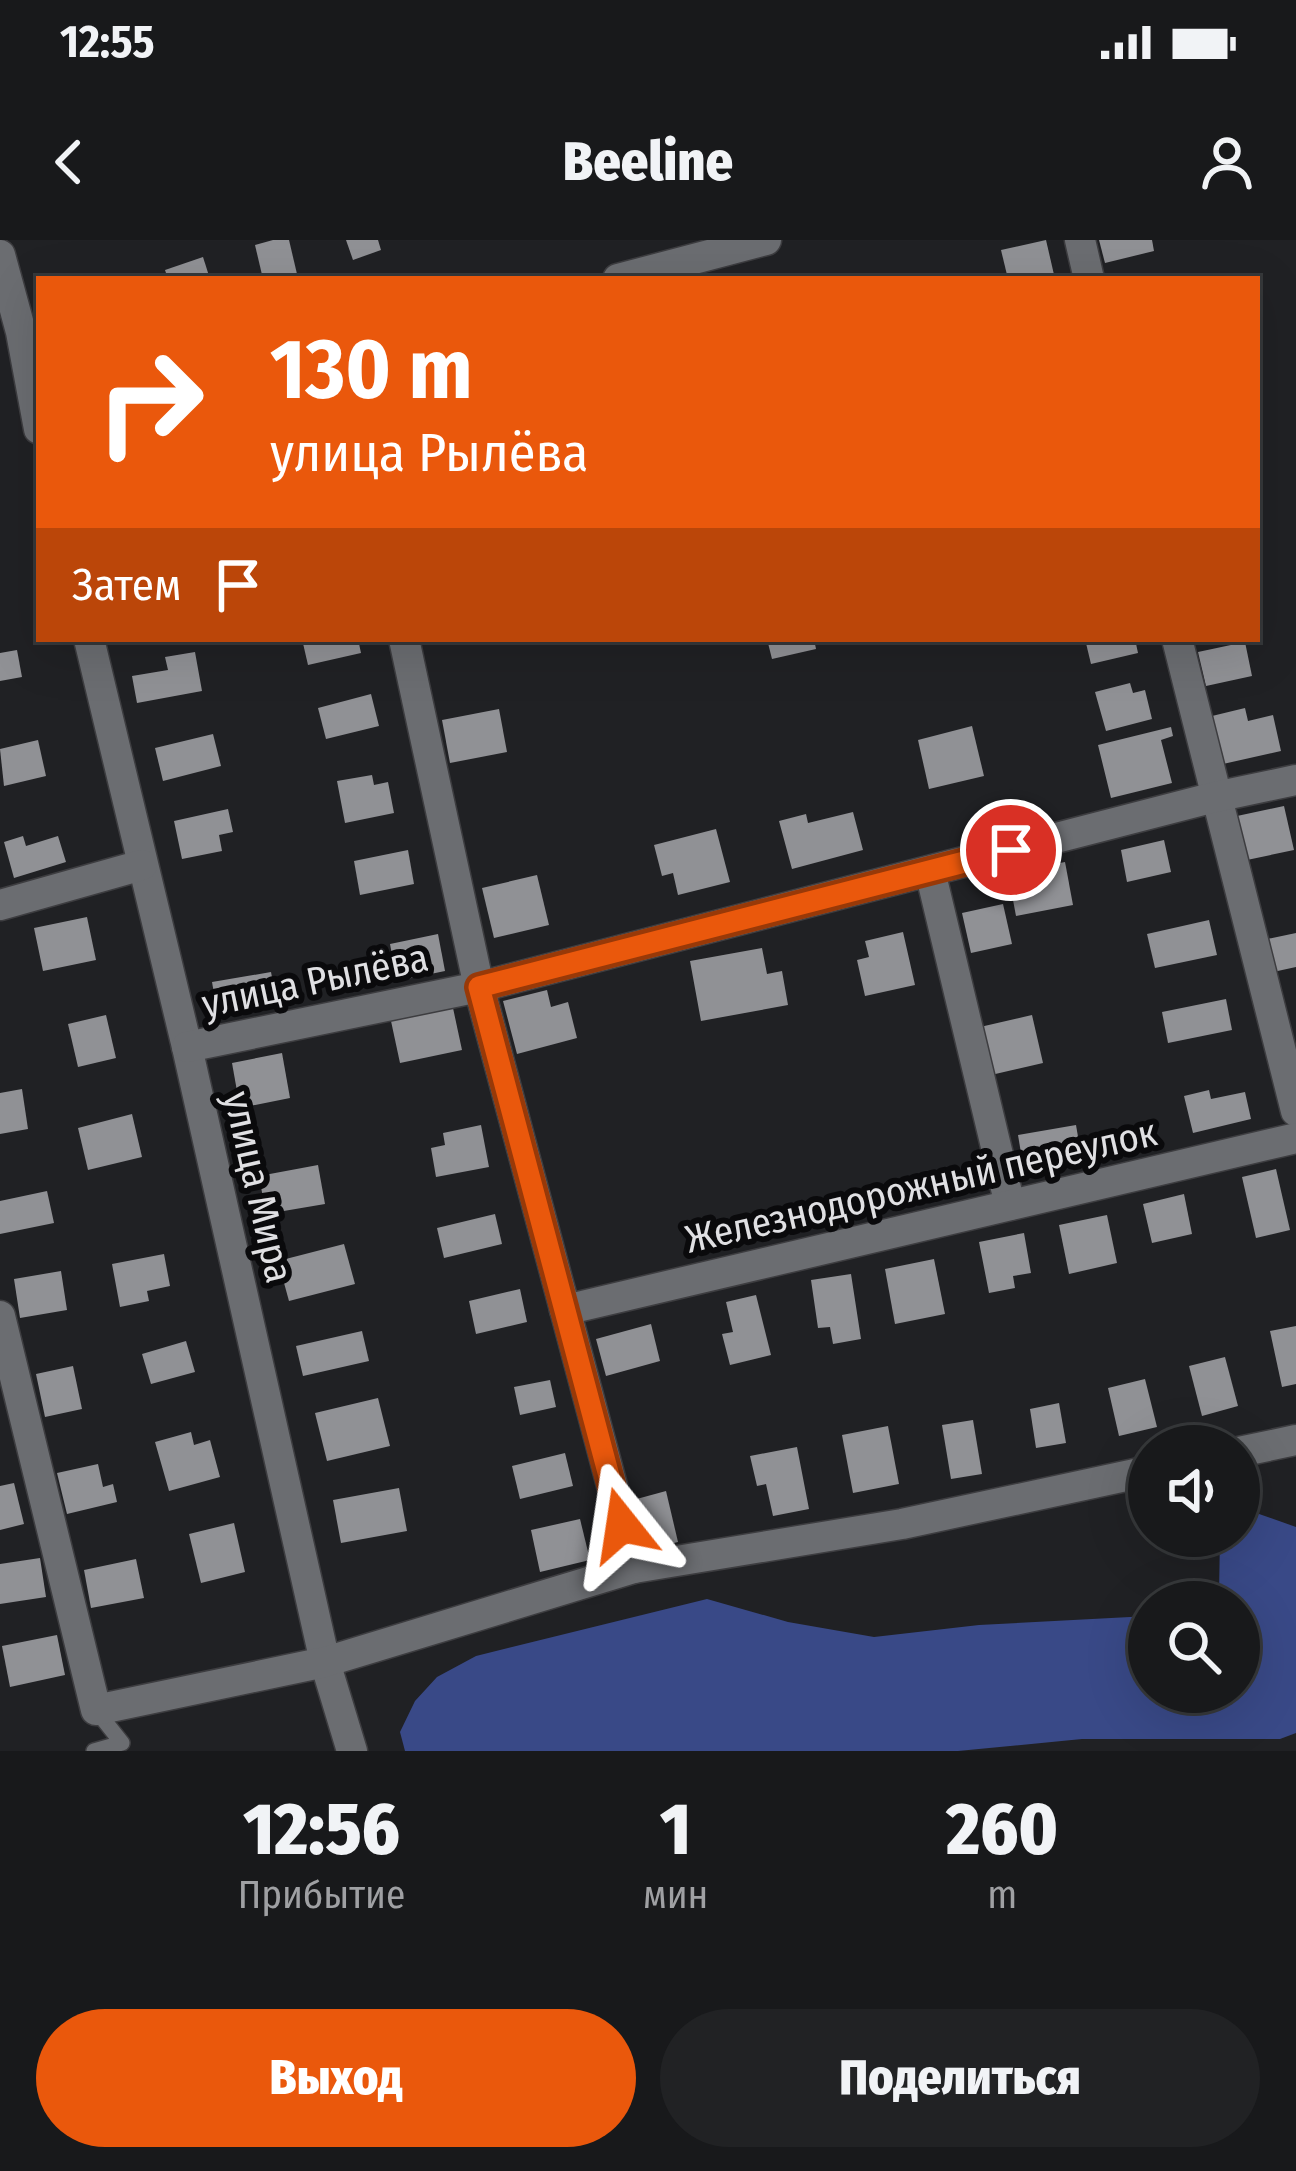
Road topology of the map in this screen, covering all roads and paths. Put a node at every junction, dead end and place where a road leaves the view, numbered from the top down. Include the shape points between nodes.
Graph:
1 (766, 240) edge
2 (1080, 240) edge
3 (0, 255) edge
4 (629, 276) edge
5 (1088, 276) edge
6 (11, 335) edge
7 (36, 415) edge
8 (90, 642) edge
9 (405, 642) edge
10 (1178, 642) edge
11 (1296, 780) edge
12 (1215, 797) junction
13 (142, 865) junction
14 (930, 872) junction
15 (0, 905) edge
16 (479, 987) junction
17 (187, 1047) junction
18 (1296, 1111) edge
19 (1296, 1138) edge
20 (1010, 1205) junction
21 (565, 1310) junction
22 (0, 1316) edge
23 (1296, 1440) edge
24 (1260, 1448) edge
25 (1128, 1476) edge
26 (634, 1568) junction
27 (325, 1662) junction
28 (96, 1710) junction
29 (94, 1751) edge
30 (352, 1751) edge

1 - 4 street
2 - 5 street
3 - 6 street
6 - 7 street
8 - 13 street, улица Мира
9 - 16 street
10 - 12 street
11 - 12 street, улица Рылёва
12 - 14 street, улица Рылёва
12 - 18 street
13 - 15 street
13 - 17 street, улица Мира
14 - 16 street, улица Рылёва
14 - 20 street
16 - 17 street, улица Рылёва
16 - 21 street
17 - 27 street, улица Мира
19 - 20 street, Железнодорожный переулок
20 - 21 street, Железнодорожный переулок
21 - 26 street
22 - 28 street
23 - 24 street
25 - 26 street via 902,1524
26 - 27 street
27 - 28 street
27 - 30 street, улица Мира
28 - 29 lane via 122,1743

